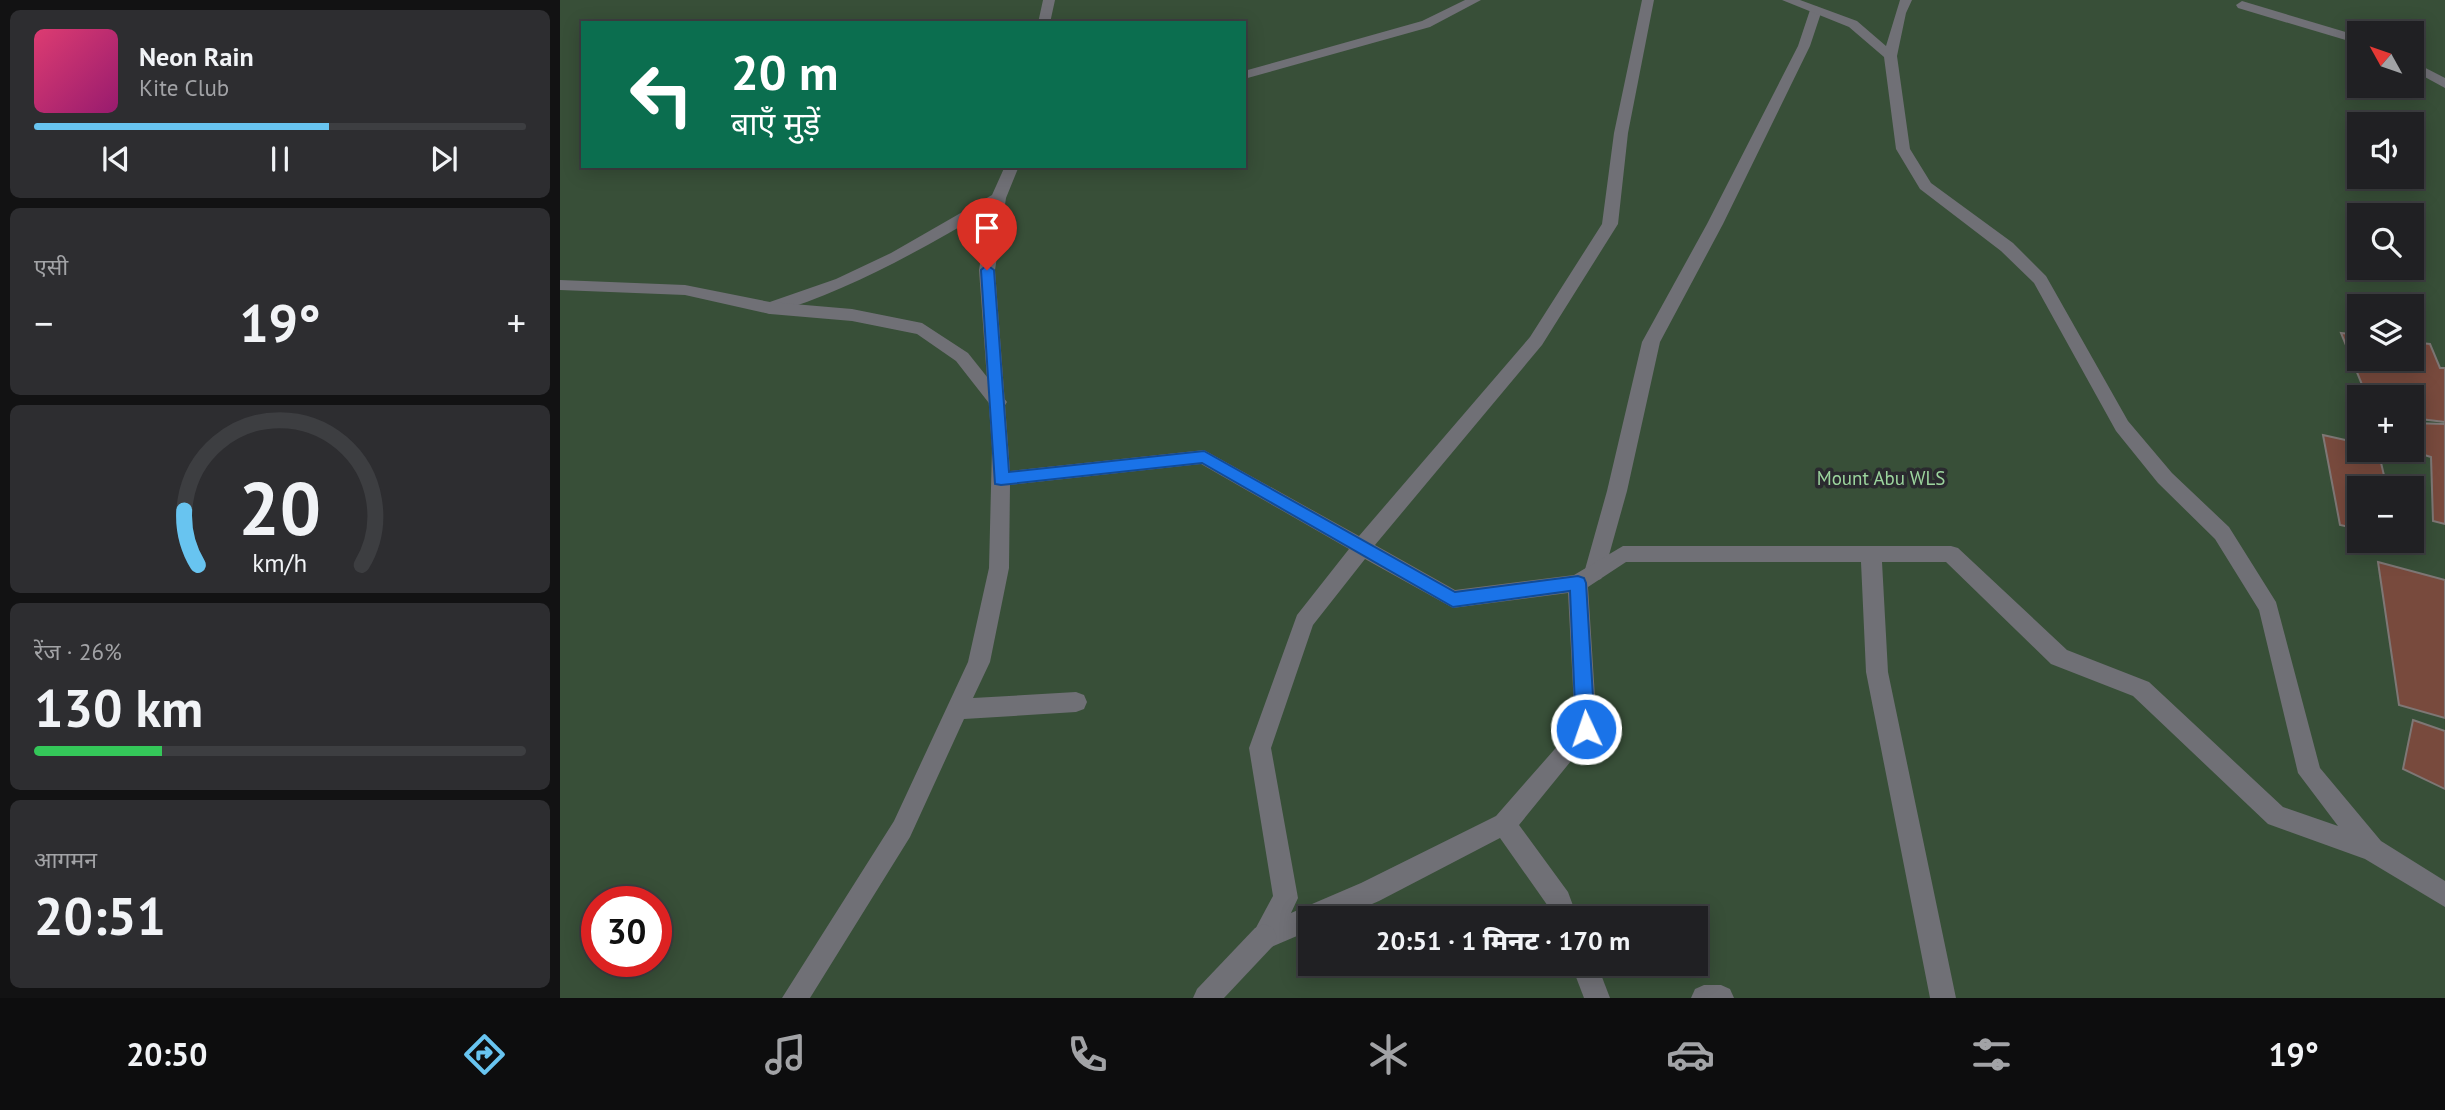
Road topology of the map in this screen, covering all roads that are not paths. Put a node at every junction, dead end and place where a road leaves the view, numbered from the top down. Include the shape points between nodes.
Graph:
1 (1049, 0) edge
2 (1475, 0) edge
3 (1648, 0) edge
4 (1788, 0) edge
5 (1906, 0) edge
6 (2242, 5) dead end
7 (1816, 10) junction
8 (1044, 21) edge
9 (2347, 36) edge
10 (1890, 56) junction
11 (2424, 72) edge
12 (1246, 74) edge
13 (2445, 84) edge
14 (1011, 168) edge
15 (998, 198) junction
16 (560, 285) edge
17 (770, 308) junction
18 (998, 402) junction
19 (1001, 479) junction
20 (1363, 547) junction
21 (1871, 553) junction
22 (1586, 578) junction
23 (1076, 702) dead end
24 (958, 709) junction
25 (1504, 824) junction
26 (2372, 849) junction
27 (2445, 895) edge
28 (1561, 906) edge
29 (1265, 937) junction
30 (1589, 976) edge
31 (795, 998) edge
32 (1206, 998) edge
33 (1597, 998) edge
34 (1704, 998) edge
35 (1721, 998) edge
36 (1943, 998) edge

1 - 8 street
2 - 12 street via 1426,24
3 - 20 street via 1621,132 1610,224 1536,341
4 - 7 street
5 - 10 street
6 - 9 street
7 - 10 street via 1853,24
7 - 22 street via 1804,46 1716,224 1651,342 1617,491
10 - 26 street via 1903,149 1925,186 2007,247 2040,280 2122,426 2165,478 2222,533 2269,608 2310,773
11 - 13 street
14 - 15 street
15 - 17 street via 897,257 842,283
15 - 18 street via 987,270
16 - 17 street via 685,290
17 - 18 street via 852,315 922,329 962,357
18 - 19 street
19 - 20 street via 1204,457
19 - 24 street via 999,568 979,662
20 - 22 street via 1453,599
20 - 29 street via 1304,621 1259,748 1286,898
21 - 22 street via 1623,554
21 - 26 street via 1951,554 2059,657 2141,688 2276,816
21 - 36 street via 1877,672
22 - 25 street via 1586,729
23 - 24 street
24 - 31 street via 902,828
25 - 28 street
25 - 29 street via 1370,892
26 - 27 street
29 - 32 street
30 - 33 street
34 - 35 street

